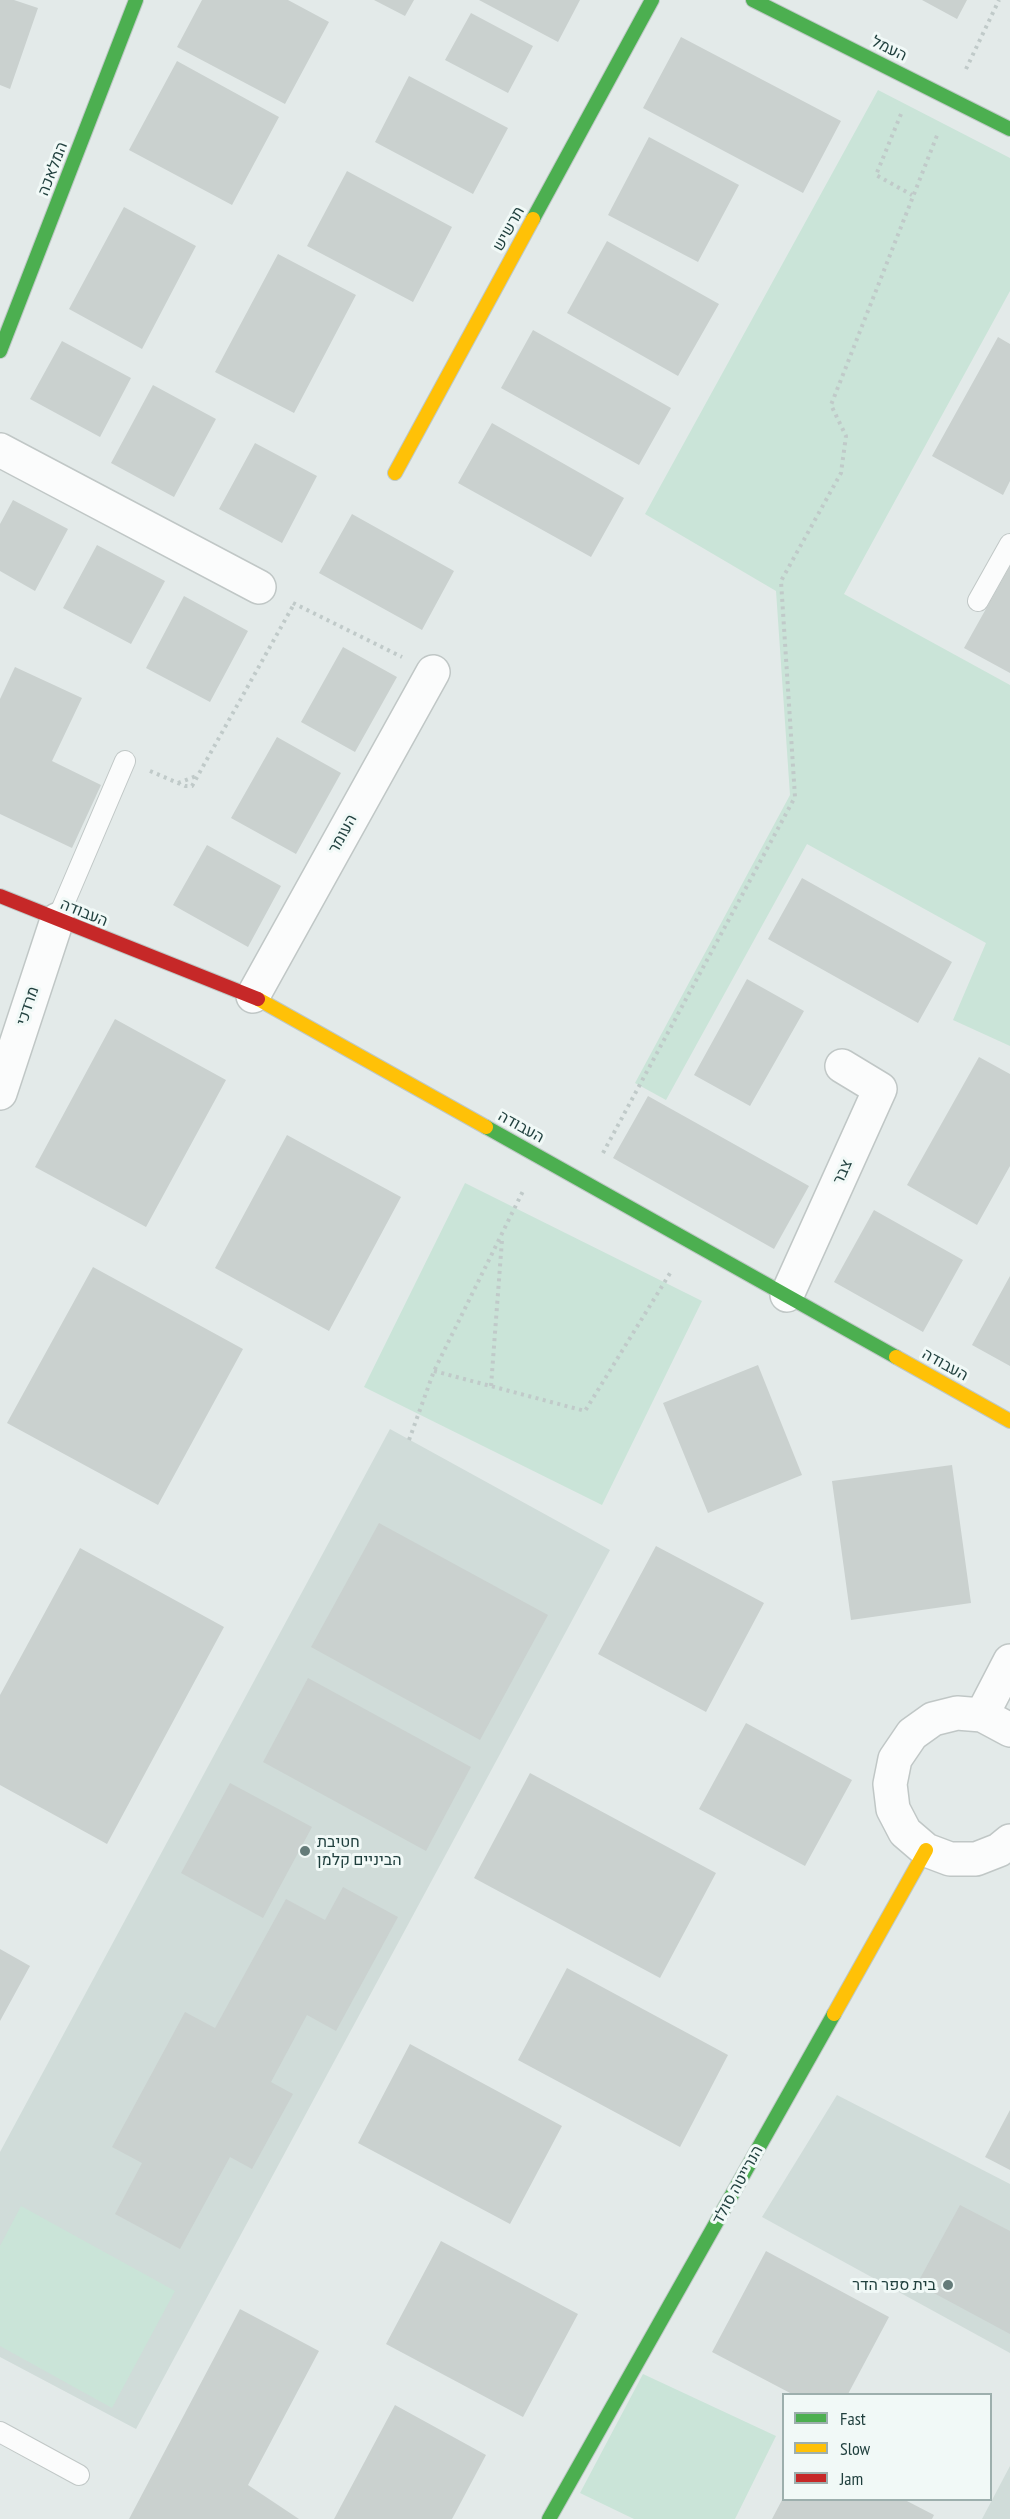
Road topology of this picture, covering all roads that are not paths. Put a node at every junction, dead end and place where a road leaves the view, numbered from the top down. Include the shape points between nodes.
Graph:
1 (136, 0) edge
2 (652, 0) edge
3 (753, 0) edge
4 (1010, 129) edge
5 (0, 351) edge
6 (0, 450) edge
7 (395, 473) dead end
8 (1010, 544) edge
9 (259, 587) road end
10 (978, 601) dead end
11 (432, 672) road end
12 (125, 760) road end
13 (0, 896) edge
14 (57, 920) junction
15 (253, 996) junction
16 (842, 1066) dead end
17 (0, 1093) edge
18 (787, 1295) junction
19 (1010, 1421) edge
20 (1010, 1661) edge
21 (996, 1722) edge
22 (1010, 1841) edge
23 (926, 1850) junction
24 (0, 2432) edge
25 (79, 2475) dead end
26 (554, 2517) edge

1 - 5 street, המלאכה
2 - 7 street, תרשיש
3 - 4 street, העמל
6 - 9 street
8 - 10 lane
11 - 15 street, העומר
12 - 14 lane
13 - 14 street, העבודה
14 - 15 street, העבודה
14 - 17 street, מרדכי
15 - 18 street, העבודה
16 - 18 street, צבר via 880,1089
18 - 19 street, העבודה
20 - 21 street
21 - 23 street via 957,1713 933,1719 912,1734 895,1759 890,1784 893,1809 905,1832
22 - 23 street via 976,1859 950,1859
23 - 26 street, הנרייטה סולד
24 - 25 lane

